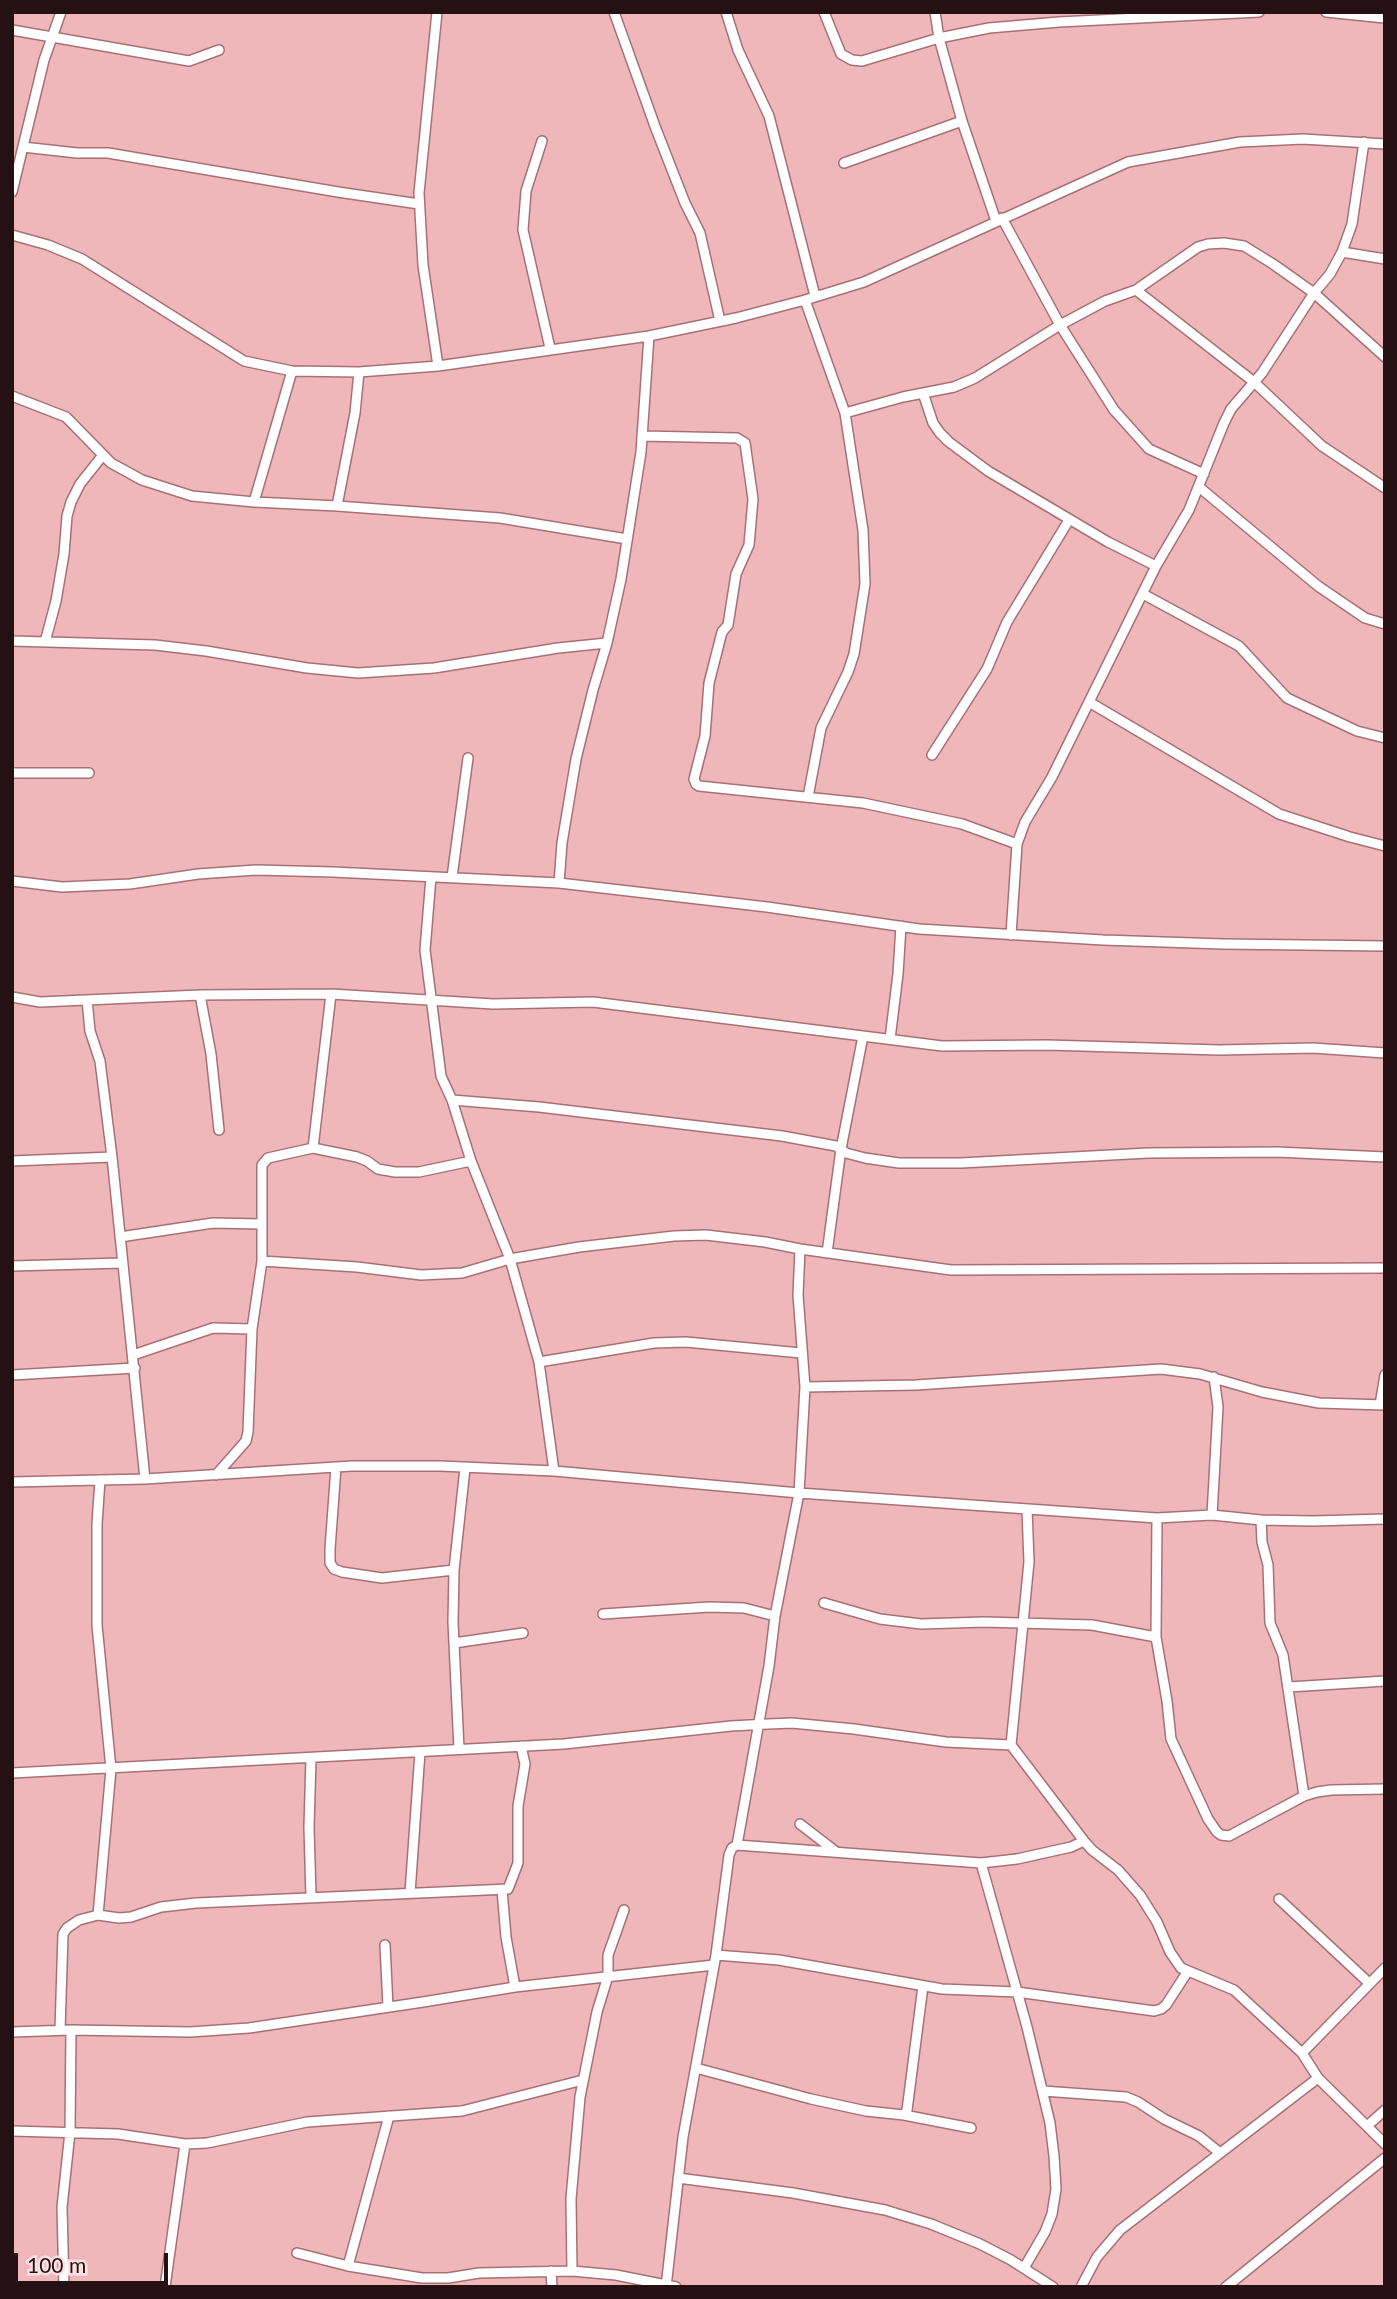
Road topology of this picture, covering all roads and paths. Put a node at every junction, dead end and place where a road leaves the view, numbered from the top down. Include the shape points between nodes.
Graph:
1 (61, 12) edge
2 (437, 12) edge
3 (614, 12) edge
4 (726, 12) edge
5 (824, 12) edge
6 (935, 12) edge
7 (1259, 12) edge
8 (1326, 12) edge
9 (1158, 14) edge
10 (1059, 17) edge
11 (1385, 18) edge
12 (12, 30) edge
13 (51, 38) junction
14 (939, 38) junction
15 (219, 50) dead end
16 (962, 121) junction
17 (542, 141) dead end
18 (1364, 142) junction
19 (1385, 144) edge
20 (23, 147) junction
21 (844, 163) dead end
22 (12, 192) edge
23 (419, 204) junction
24 (999, 220) junction
25 (12, 235) edge
26 (1342, 253) junction
27 (1385, 259) edge
28 (1136, 290) junction
29 (1314, 293) junction
30 (815, 296) junction
31 (805, 300) junction
32 (720, 321) junction
33 (1060, 325) junction
34 (649, 336) junction
35 (550, 348) junction
36 (1385, 357) edge
37 (438, 366) junction
38 (292, 371) junction
39 (359, 372) junction
40 (1254, 382) junction
41 (923, 393) junction
42 (12, 396) edge
43 (845, 414) junction
44 (642, 436) junction
45 (103, 455) junction
46 (1204, 474) junction
47 (1199, 487) junction
48 (1385, 488) edge
49 (254, 502) junction
50 (337, 506) junction
51 (1069, 520) junction
52 (627, 539) junction
53 (1156, 566) junction
54 (1143, 594) junction
55 (1385, 624) edge
56 (12, 641) edge
57 (45, 642) junction
58 (607, 643) junction
59 (1089, 702) junction
60 (1385, 738) edge
61 (932, 755) dead end
62 (468, 758) dead end
63 (12, 773) edge
64 (89, 773) dead end
65 (808, 797) junction
66 (1017, 844) junction
67 (1385, 846) edge
68 (430, 877) junction
69 (452, 877) junction
70 (12, 881) edge
71 (559, 883) junction
72 (901, 926) junction
73 (1011, 935) junction
74 (1385, 946) edge
75 (331, 994) junction
76 (200, 995) junction
77 (12, 997) edge
78 (87, 1000) junction
79 (431, 1001) junction
80 (863, 1036) junction
81 (890, 1040) junction
82 (1385, 1053) edge
83 (452, 1100) junction
84 (219, 1130) dead end
85 (313, 1148) junction
86 (841, 1149) junction
87 (112, 1157) junction
88 (1385, 1157) edge
89 (12, 1161) edge
90 (471, 1161) junction
91 (261, 1224) junction
92 (120, 1237) junction
93 (800, 1249) junction
94 (827, 1253) junction
95 (510, 1259) junction
96 (262, 1261) junction
97 (122, 1262) junction
98 (12, 1266) edge
99 (1385, 1268) edge
100 (252, 1329) junction
101 (801, 1353) junction
102 (133, 1355) junction
103 (539, 1362) junction
104 (135, 1368) junction
105 (12, 1375) edge
106 (1385, 1375) edge
107 (1214, 1377) junction
108 (805, 1387) junction
109 (1382, 1405) edge
110 (336, 1467) junction
111 (465, 1468) junction
112 (554, 1471) junction
113 (216, 1475) junction
114 (145, 1479) junction
115 (100, 1480) junction
116 (12, 1482) edge
117 (799, 1493) junction
118 (1027, 1509) junction
119 (1212, 1515) junction
120 (1157, 1518) junction
121 (1385, 1519) edge
122 (1261, 1520) junction
123 (454, 1570) junction
124 (824, 1603) dead end
125 (603, 1615) dead end
126 (775, 1616) junction
127 (1022, 1623) junction
128 (523, 1633) dead end
129 (1156, 1637) junction
130 (454, 1643) junction
131 (1385, 1681) edge
132 (1289, 1687) junction
133 (758, 1725) junction
134 (1011, 1745) junction
135 (520, 1746) junction
136 (459, 1749) junction
137 (420, 1752) junction
138 (312, 1758) junction
139 (111, 1769) junction
140 (12, 1773) edge
141 (1385, 1789) edge
142 (1304, 1796) junction
143 (800, 1824) dead end
144 (1084, 1841) junction
145 (737, 1845) junction
146 (835, 1851) junction
147 (981, 1863) junction
148 (502, 1890) junction
149 (411, 1892) junction
150 (311, 1897) junction
151 (1279, 1899) dead end
152 (624, 1910) dead end
153 (98, 1915) junction
154 (385, 1945) dead end
155 (716, 1955) junction
156 (714, 1965) junction
157 (1385, 1968) edge
158 (1188, 1971) junction
159 (608, 1976) junction
160 (1369, 1983) junction
161 (923, 1986) junction
162 (515, 1987) junction
163 (1017, 1992) junction
164 (388, 2007) junction
165 (60, 2030) junction
166 (71, 2030) junction
167 (12, 2032) edge
168 (1302, 2053) junction
169 (696, 2068) junction
170 (1318, 2078) junction
171 (583, 2080) junction
172 (1042, 2091) junction
173 (1385, 2110) edge
174 (904, 2115) junction
175 (389, 2116) junction
176 (1367, 2126) junction
177 (971, 2129) dead end
178 (12, 2131) edge
179 (70, 2132) junction
180 (185, 2144) junction
181 (1385, 2144) edge
182 (1220, 2153) junction
183 (1385, 2158) edge
184 (678, 2178) junction
185 (297, 2253) dead end
186 (348, 2266) junction
187 (1024, 2268) junction
188 (551, 2271) junction
189 (572, 2271) junction
190 (669, 2286) edge
191 (64, 2287) edge
192 (164, 2287) edge
193 (552, 2287) edge
194 (1053, 2287) edge
195 (1080, 2287) edge
196 (1226, 2287) edge

1 - 13 street
2 - 23 street
3 - 32 street via 700,233
4 - 30 street via 738,51 769,116
5 - 14 street via 841,54 852,60
6 - 14 street
7 - 9 street
8 - 11 street
9 - 10 street
10 - 14 street
12 - 13 street
13 - 15 street via 189,61
13 - 20 street
14 - 16 street
16 - 21 street
16 - 24 street
17 - 35 street via 526,191 523,230
18 - 19 street
18 - 24 street via 1240,142 1128,162
18 - 26 street via 1352,225
20 - 22 street
20 - 23 street via 108,153
23 - 37 street
24 - 30 street via 864,282
24 - 33 street
25 - 38 street via 82,259 244,361
26 - 27 street
26 - 29 street
28 - 29 street via 1198,247 1224,243 1244,246
28 - 33 street
28 - 40 street
29 - 36 street
29 - 40 street
30 - 31 street
31 - 32 street
31 - 43 street
32 - 34 street
33 - 41 street via 975,378
33 - 46 street via 1114,410 1149,449
34 - 35 street
34 - 44 street
35 - 37 street
37 - 39 street
38 - 39 street
38 - 49 street
39 - 50 street
40 - 46 street via 1231,409
40 - 48 street via 1322,446
41 - 43 street
41 - 51 street via 933,424 949,442
42 - 45 street via 66,416
43 - 65 street via 863,530 865,584 854,654 821,728
44 - 52 street
44 - 65 street via 737,438 745,443 753,499 749,545 736,574 728,625 709,682 705,736 694,779 699,786
45 - 49 street via 142,480 192,496
45 - 57 street via 71,502
46 - 47 street
47 - 53 street
47 - 55 street via 1318,586 1365,618
49 - 50 street
50 - 52 street via 500,518
51 - 53 street
51 - 61 street via 1007,622 987,669
52 - 58 street
53 - 54 street
54 - 59 street
54 - 60 street via 1239,646 1287,698 1357,731
56 - 57 street
57 - 58 street via 155,645 358,673 434,668
58 - 71 street via 576,759
59 - 66 street
59 - 67 street via 1279,814
62 - 69 street
63 - 64 street
65 - 66 street via 863,803 962,824
66 - 73 street
68 - 69 street
68 - 70 street via 256,870 130,884 62,887
68 - 79 street via 425,950
69 - 71 street
71 - 72 street
72 - 73 street
72 - 81 street
73 - 74 street
75 - 76 street
75 - 79 street
75 - 85 street
76 - 78 street
76 - 84 street
77 - 78 street via 40,1002
78 - 87 street
79 - 80 street via 593,1002
79 - 83 street via 441,1076
80 - 81 street
80 - 86 street
81 - 82 street via 942,1046 1313,1048
83 - 86 street via 782,1136
83 - 90 street
85 - 90 street via 357,1157 377,1169 395,1172
85 - 91 street via 264,1160
86 - 88 street via 899,1163 1148,1153
86 - 94 street
87 - 89 street
87 - 92 street
90 - 95 street
91 - 92 street via 213,1223
91 - 96 street
92 - 97 street
93 - 94 street
93 - 95 street via 706,1235 674,1236
93 - 101 street
94 - 99 street via 951,1270
95 - 96 street via 462,1273 421,1275
95 - 103 street
96 - 100 street
97 - 98 street
97 - 102 street
100 - 102 street via 214,1328
100 - 113 street via 246,1441
101 - 103 street via 654,1343
101 - 108 street
102 - 104 street
103 - 112 street
104 - 105 street
104 - 114 street
106 - 109 street
107 - 108 street via 1161,1369 916,1385
107 - 109 street via 1319,1403
107 - 119 street via 1218,1407
108 - 117 street
110 - 111 street
110 - 113 street
110 - 123 street via 330,1549 334,1569 382,1578
111 - 112 street
111 - 123 street
112 - 117 street
113 - 114 street
114 - 115 street
115 - 116 street
115 - 139 street via 97,1625
117 - 118 street
117 - 126 street
118 - 120 street
118 - 127 street via 1029,1562
119 - 120 street
119 - 122 street
120 - 129 street
121 - 122 street
122 - 132 street via 1270,1623
123 - 130 street
124 - 127 street via 880,1619 921,1624
125 - 126 street via 709,1607 744,1608
126 - 133 street
127 - 129 street via 1092,1625
127 - 134 street
128 - 130 street
129 - 142 street via 1171,1739 1217,1832 1229,1836
130 - 136 street
131 - 132 street
132 - 142 street
133 - 134 street via 792,1723 946,1742
133 - 135 street
133 - 145 street
134 - 144 street
135 - 136 street
135 - 148 street via 525,1764 518,1806 518,1863 508,1889
136 - 137 street
137 - 138 street
137 - 149 street
138 - 139 street
138 - 150 street
139 - 140 street
139 - 153 street
141 - 142 street via 1331,1790
143 - 146 street
144 - 147 street via 1027,1857
144 - 158 street via 1140,1895 1170,1952
145 - 146 street
145 - 155 street via 729,1854
146 - 147 street
147 - 163 street
148 - 149 street
148 - 162 street
149 - 150 street
150 - 153 street via 196,1903 131,1917
151 - 160 street
152 - 159 street via 608,1955
153 - 165 street via 79,1920 63,1934
154 - 164 street
155 - 156 street
155 - 161 street via 810,1965
156 - 159 street
156 - 169 street
157 - 160 street
158 - 163 street via 1166,2005 1154,2011
158 - 168 street via 1234,1990
159 - 162 street
159 - 171 street
160 - 168 street
161 - 163 street
161 - 174 street
162 - 164 street
163 - 172 street
164 - 166 street via 248,2028
165 - 166 street
165 - 167 street
166 - 179 street
168 - 170 street
169 - 174 street via 811,2099
169 - 184 street
170 - 176 street
170 - 182 street
171 - 175 street via 462,2111
171 - 189 street via 571,2199
172 - 182 street via 1126,2096 1199,2136
172 - 187 street via 1056,2189 1049,2224
173 - 176 street
174 - 177 street
175 - 180 street via 307,2122 227,2140
175 - 186 street
176 - 181 street
178 - 179 street
179 - 180 street
179 - 191 street via 62,2207
180 - 192 street
182 - 195 street via 1120,2230
183 - 196 street
184 - 187 street via 885,2210 980,2244
184 - 190 street
185 - 186 street
186 - 188 street via 422,2278
187 - 194 street
188 - 189 street
188 - 193 street
189 - 190 street

